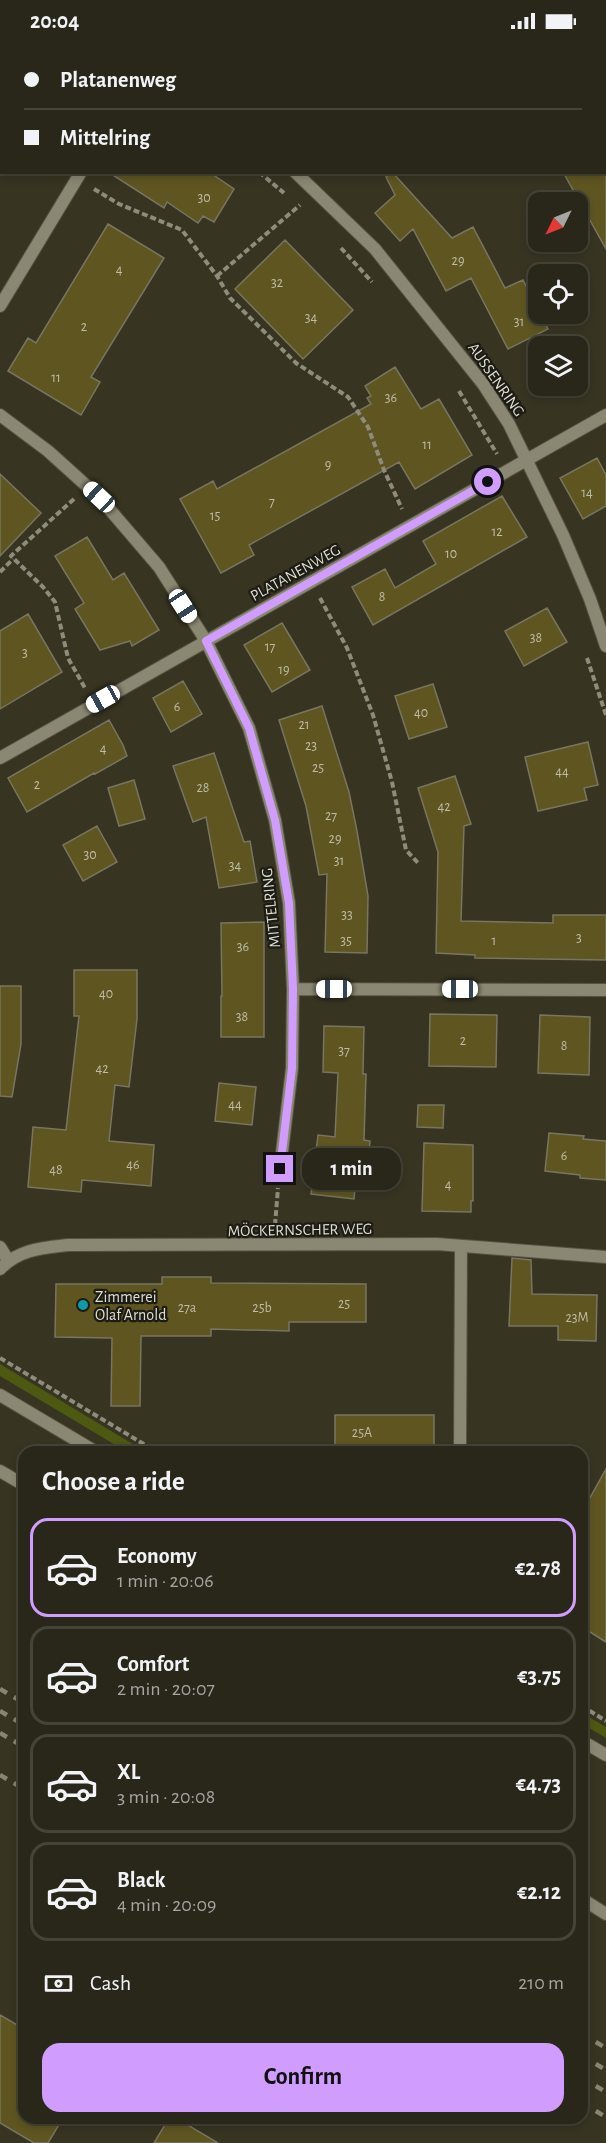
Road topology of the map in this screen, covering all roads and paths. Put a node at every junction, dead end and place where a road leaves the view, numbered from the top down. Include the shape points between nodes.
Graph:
1 (261, 174) edge
2 (297, 174) edge
3 (79, 176) edge
4 (285, 194) dead end
5 (292, 200) dead end
6 (300, 206) junction
7 (307, 213) dead end
8 (337, 244) dead end
9 (217, 276) junction
10 (374, 283) dead end
11 (0, 306) edge
12 (456, 387) dead end
13 (0, 415) edge
14 (606, 415) edge
15 (527, 460) junction
16 (507, 471) junction
17 (88, 486) junction
18 (410, 526) junction
19 (13, 559) junction
20 (0, 572) edge
21 (311, 582) junction
22 (206, 641) junction
23 (606, 646) edge
24 (586, 655) dead end
25 (85, 688) dead end
26 (606, 715) edge
27 (0, 758) edge
28 (419, 864) dead end
29 (293, 989) junction
30 (606, 990) edge
31 (280, 1169) joint
32 (273, 1246) junction
33 (461, 1246) junction
34 (0, 1247) edge
35 (606, 1257) edge
36 (4, 1264) edge
37 (0, 1358) edge
38 (0, 1395) edge
39 (86, 1446) edge
40 (147, 1446) edge
41 (460, 1446) edge
42 (0, 1471) edge
43 (18, 1482) edge
44 (588, 1710) edge
45 (606, 1721) edge
46 (588, 1744) edge
47 (606, 1755) edge
48 (588, 1903) edge
49 (606, 1914) edge

1 - 4 path
2 - 15 street, AUSSENRING via 375,249 423,306 483,384
3 - 9 path via 119,204 182,230
3 - 11 street
5 - 6 path
6 - 7 path
6 - 9 path
8 - 10 path
9 - 18 path via 230,298 296,363 348,397 368,427
12 - 16 path
13 - 17 street, MITTELRING
14 - 15 street, PLATANENWEG
15 - 16 street, PLATANENWEG
15 - 23 street, AUSSENRING via 563,535
16 - 18 street, PLATANENWEG
17 - 19 path via 11,556
17 - 22 street, MITTELRING via 159,567
18 - 21 street, PLATANENWEG
19 - 20 path
19 - 25 path via 55,602 68,658
21 - 22 street, PLATANENWEG
21 - 28 path via 347,648 373,715 406,850
22 - 27 street, PLATANENWEG
22 - 29 street, MITTELRING via 249,728 275,820 289,903
24 - 26 path
29 - 30 street
29 - 31 street, MITTELRING via 292,1068
31 - 32 path
32 - 33 street, MÖCKERNSCHER WEG
32 - 36 street, MÖCKERNSCHER WEG via 68,1245 37,1248
33 - 35 street, MÖCKERNSCHER WEG
33 - 41 street
34 - 36 street
37 - 40 path
38 - 39 street
42 - 43 street
44 - 45 path
46 - 47 street
48 - 49 street

